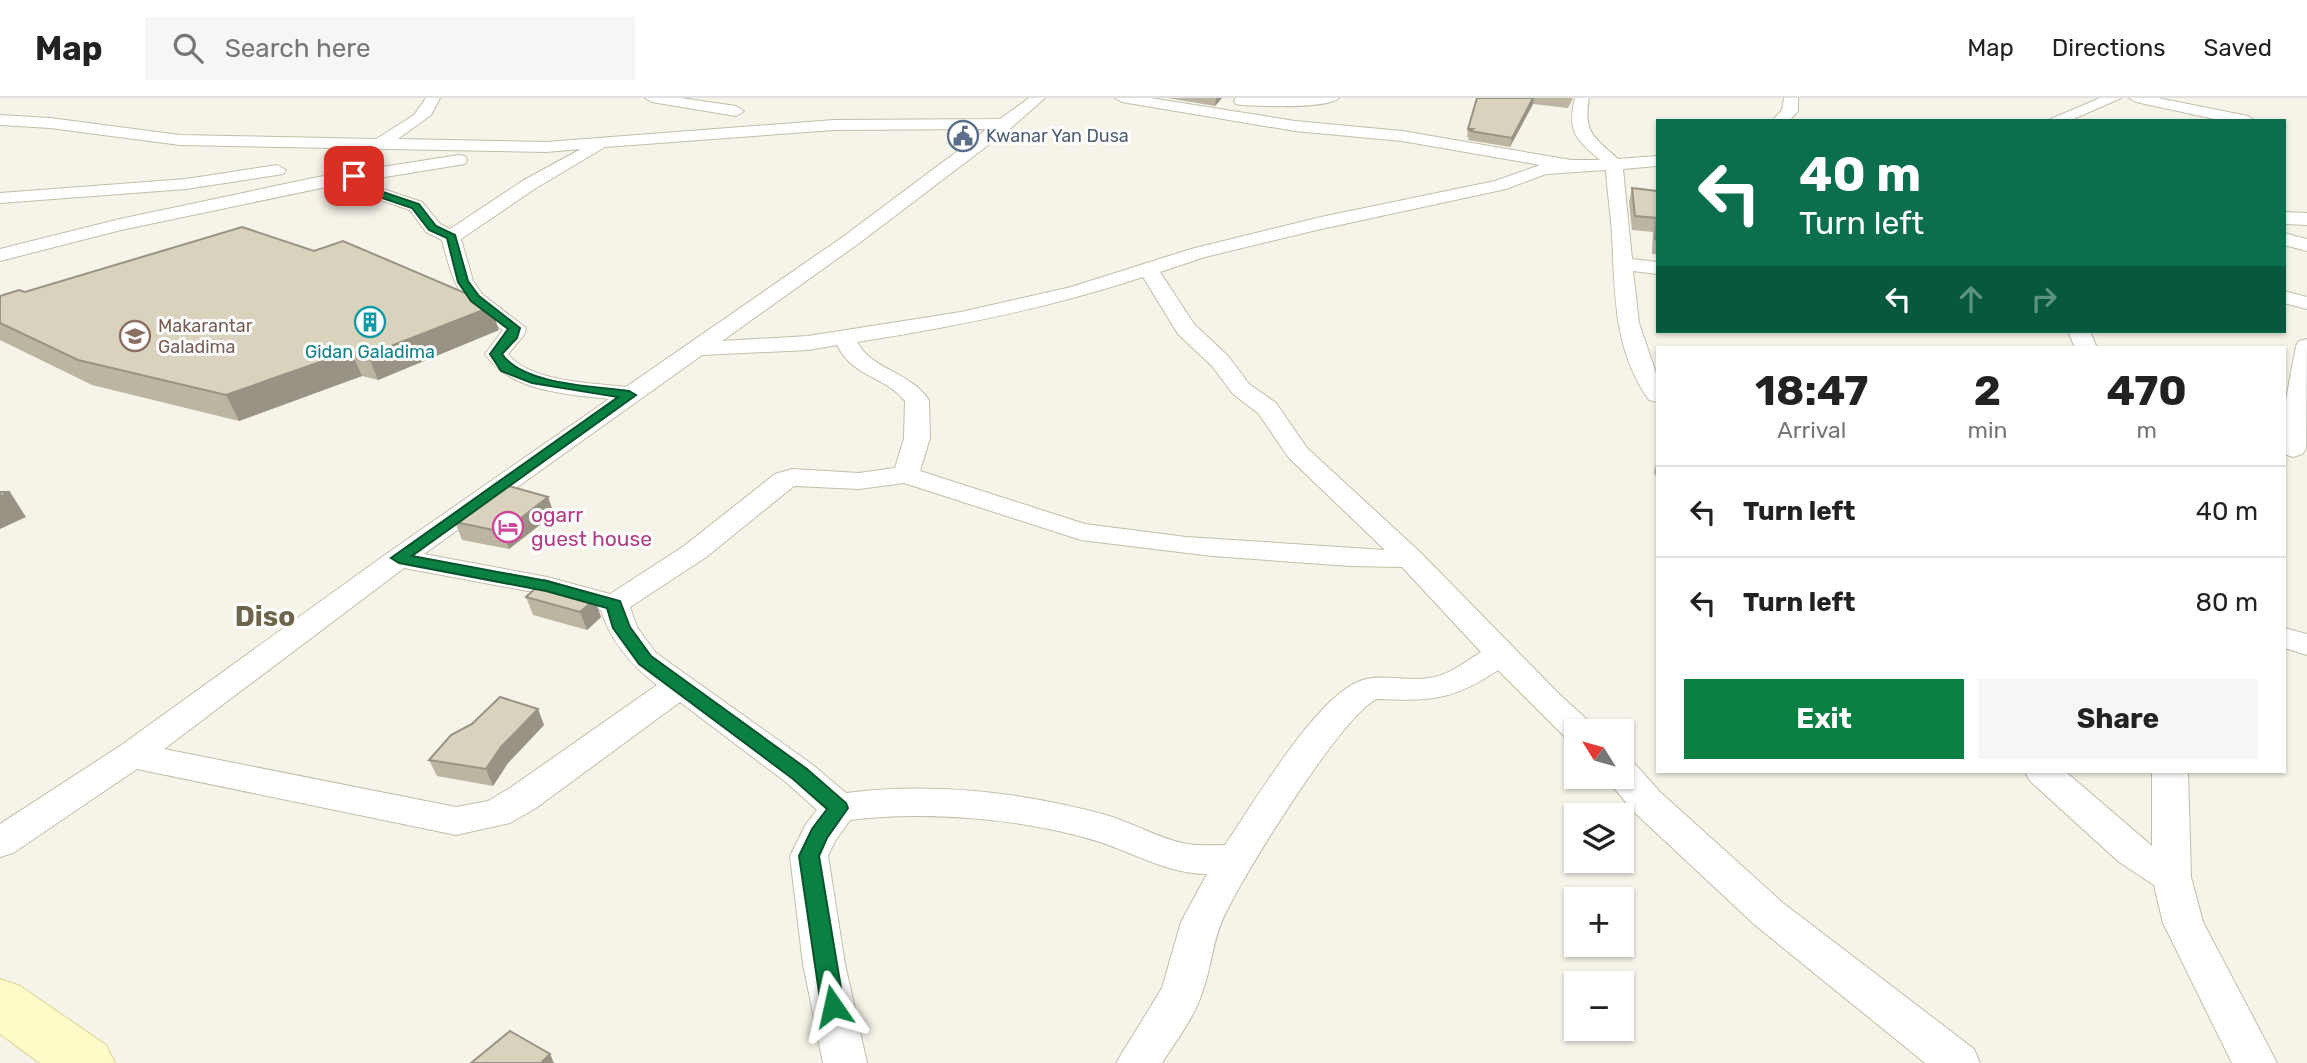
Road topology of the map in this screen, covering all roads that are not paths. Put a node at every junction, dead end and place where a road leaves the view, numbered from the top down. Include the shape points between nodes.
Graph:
1 (433, 98) edge
2 (652, 98) edge
3 (1038, 98) edge
4 (1122, 98) edge
5 (1332, 98) edge
6 (1582, 98) edge
7 (2114, 98) edge
8 (2136, 98) edge
9 (1243, 99) edge
10 (1787, 101) edge
11 (736, 111) dead end
12 (1225, 114) junction
13 (1782, 119) edge
14 (2062, 119) edge
15 (2238, 119) edge
16 (0, 120) edge
17 (1006, 124) junction
18 (200, 140) junction
19 (379, 144) junction
20 (604, 144) junction
21 (546, 147) junction
22 (1656, 160) edge
23 (1571, 165) junction
24 (1614, 166) junction
25 (277, 170) junction
26 (1656, 170) edge
27 (354, 176) junction
28 (318, 182) junction
29 (93, 193) junction
30 (0, 198) edge
31 (2286, 218) edge
32 (2307, 219) edge
33 (98, 230) junction
34 (451, 237) junction
35 (2286, 240) edge
36 (2307, 245) edge
37 (0, 255) edge
38 (1622, 264) junction
39 (1656, 268) edge
40 (1147, 269) junction
41 (2286, 298) edge
42 (2307, 303) edge
43 (844, 338) junction
44 (2307, 346) edge
45 (695, 349) junction
46 (1656, 394) edge
47 (629, 395) junction
48 (2295, 450) edge
49 (906, 475) junction
50 (399, 558) junction
51 (1410, 558) junction
52 (614, 604) junction
53 (2286, 639) edge
54 (2307, 645) edge
55 (1500, 654) junction
56 (679, 686) junction
57 (1565, 719) edge
58 (132, 755) junction
59 (2044, 773) edge
60 (2170, 773) edge
61 (1634, 787) edge
62 (839, 808) junction
63 (0, 843) edge
64 (1235, 860) junction
65 (2172, 877) junction
66 (0, 1003) edge
67 (86, 1063) edge
68 (845, 1063) edge
69 (1138, 1063) edge
70 (1958, 1063) edge
71 (2255, 1063) edge

1 - 19 street via 416,120
2 - 11 street
3 - 17 street
4 - 12 street
5 - 9 street
6 - 24 street via 1578,118 1582,135
7 - 14 street
8 - 15 street
9 - 12 street
10 - 13 street via 1790,111
12 - 23 street via 1402,136
16 - 18 street
17 - 20 street via 834,125
17 - 45 street
18 - 19 street
18 - 25 street via 204,149 263,162
19 - 21 street
20 - 21 street
20 - 34 street via 530,184
21 - 27 street
22 - 24 street
23 - 24 street
23 - 40 street
24 - 26 street
24 - 38 street
25 - 28 street
25 - 29 street via 228,180
27 - 28 street
27 - 34 street via 365,189 416,206 433,228
28 - 33 street
29 - 30 street
29 - 33 street via 62,216
31 - 32 street
33 - 37 street
34 - 47 street via 463,282 475,298 514,328 496,354 506,368 537,381
35 - 36 street
38 - 39 street
38 - 46 street via 1635,356
40 - 43 street via 1028,305
40 - 51 street via 1186,329 1241,389 1267,408 1298,453
41 - 42 street
43 - 45 street
43 - 49 street via 860,365 902,382 917,400 917,438
44 - 48 street via 2293,427
45 - 47 street
47 - 50 street
49 - 51 street via 1110,537 1217,550
49 - 52 street via 859,481 783,480 656,582
50 - 52 street via 547,586
50 - 58 street
51 - 55 street
52 - 56 street via 631,644
53 - 54 street
55 - 57 street
55 - 64 street via 1439,688 1373,688 1356,695 1320,735
56 - 58 street via 523,798 497,813 456,821
56 - 62 street
58 - 63 street
59 - 65 street via 2132,852
60 - 65 street
61 - 70 street via 1769,914
62 - 64 street via 892,800 991,808 1105,829 1185,859
62 - 68 street via 809,856 824,964
64 - 69 street via 1201,922 1181,994
65 - 71 street via 2183,923
66 - 67 main road

